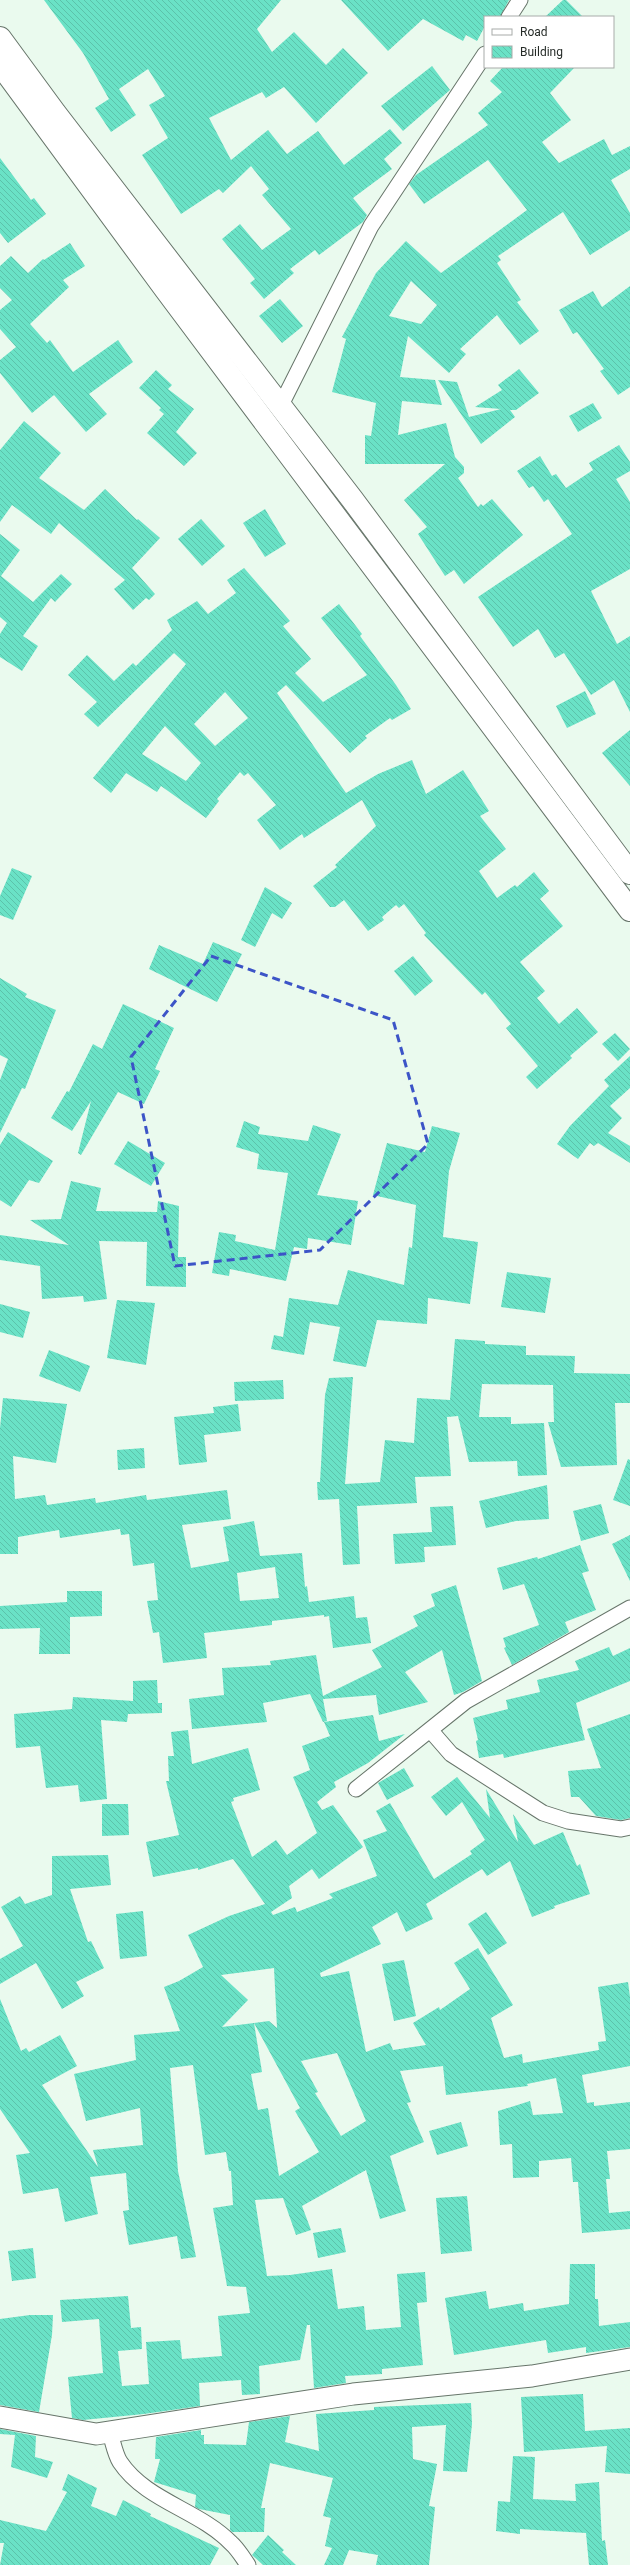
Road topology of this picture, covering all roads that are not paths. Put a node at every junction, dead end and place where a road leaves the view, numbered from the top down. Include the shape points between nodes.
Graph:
1 (520, 0) edge
2 (510, 16) edge
3 (0, 38) edge
4 (484, 56) edge
5 (0, 64) edge
6 (280, 407) junction
7 (630, 873) edge
8 (630, 910) edge
9 (630, 1608) edge
10 (431, 1731) junction
11 (356, 1789) dead end
12 (630, 1827) edge
13 (630, 2359) edge
14 (0, 2417) edge
15 (110, 2432) junction
16 (248, 2565) edge

1 - 2 street
3 - 6 main road
4 - 6 street via 371,226
5 - 8 main road
6 - 7 main road via 352,499
9 - 10 street via 477,1694
10 - 11 street
10 - 12 street via 451,1754 543,1813 575,1822 621,1829
13 - 15 street via 532,2376 353,2394
14 - 15 street via 96,2434
15 - 16 street via 119,2460 134,2478 158,2496 213,2528 232,2543

